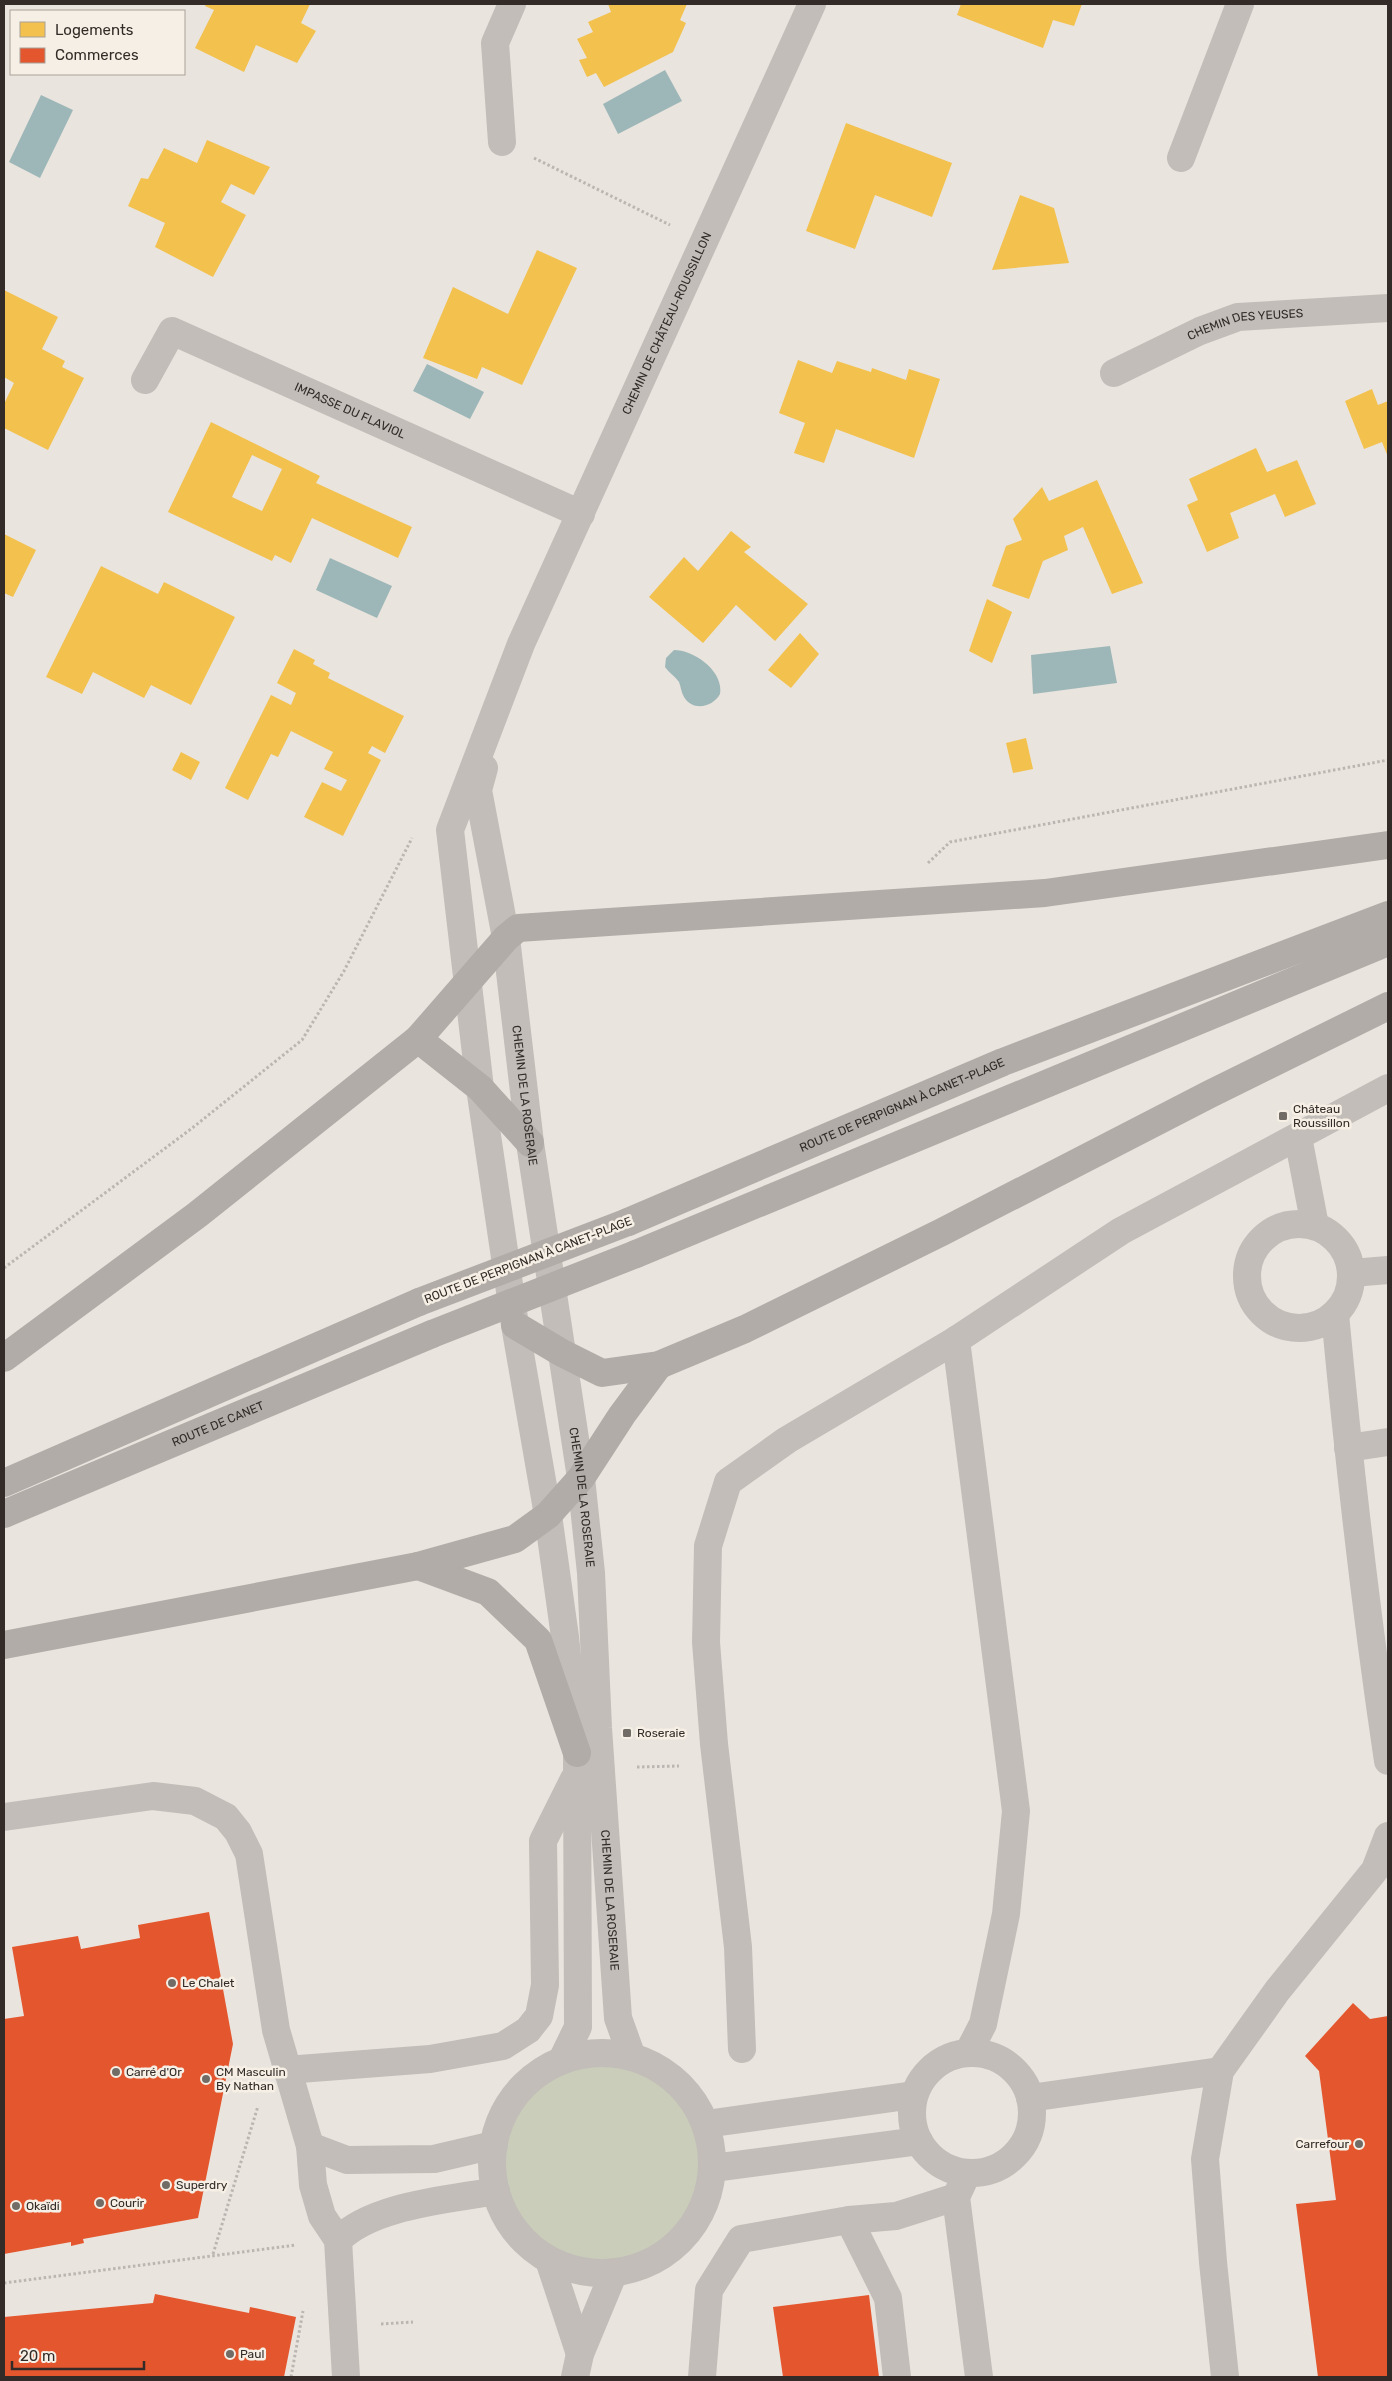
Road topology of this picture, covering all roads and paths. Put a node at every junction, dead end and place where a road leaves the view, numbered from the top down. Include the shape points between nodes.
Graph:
1 (512, 4) edge
2 (812, 4) edge
3 (1240, 4) edge
4 (502, 142) joint
5 (1181, 158) dead end
6 (704, 242) junction
7 (1388, 308) edge
8 (1114, 373) dead end
9 (145, 380) dead end
10 (581, 514) junction
11 (521, 644) junction
12 (1388, 760) edge
13 (415, 830) dead end
14 (1388, 845) edge
15 (887, 904) junction
16 (1388, 915) edge
17 (506, 938) junction
18 (1388, 942) edge
19 (467, 984) junction
20 (1388, 1006) edge
21 (418, 1039) junction
22 (480, 1088) junction
23 (1388, 1088) edge
24 (1298, 1137) junction
25 (530, 1143) junction
26 (1315, 1226) junction
27 (4, 1268) edge
28 (1388, 1270) edge
29 (1352, 1273) junction
30 (1335, 1314) junction
31 (515, 1325) junction
32 (956, 1340) junction
33 (562, 1354) junction
34 (4, 1358) edge
35 (659, 1365) junction
36 (1388, 1442) edge
37 (1348, 1448) junction
38 (581, 1478) junction
39 (4, 1483) edge
40 (4, 1514) edge
41 (548, 1515) junction
42 (418, 1566) junction
43 (4, 1645) edge
44 (1388, 1761) edge
45 (576, 1763) junction
46 (716, 1765) junction
47 (636, 1767) dead end
48 (4, 1817) edge
49 (1388, 1836) edge
50 (742, 2049) dead end
51 (968, 2053) junction
52 (632, 2057) junction
53 (562, 2060) junction
54 (286, 2070) junction
55 (1220, 2071) junction
56 (914, 2095) junction
57 (1030, 2098) junction
58 (259, 2102) dead end
59 (706, 2124) junction
60 (918, 2141) junction
61 (494, 2145) junction
62 (310, 2146) junction
63 (347, 2160) junction
64 (713, 2168) junction
65 (313, 2185) junction
66 (962, 2185) junction
67 (496, 2191) junction
68 (849, 2220) junction
69 (338, 2240) junction
70 (213, 2254) junction
71 (549, 2260) junction
72 (614, 2272) junction
73 (4, 2283) edge
74 (304, 2304) dead end
75 (577, 2366) edge
76 (291, 2377) edge
77 (346, 2377) edge
78 (702, 2377) edge
79 (897, 2377) edge
80 (979, 2377) edge
81 (1225, 2377) edge

1 - 4 street via 495,43
2 - 6 street, CHEMIN DE CHÂTEAU-ROUSSILLON
3 - 5 street
4 - 6 path
6 - 10 street, CHEMIN DE CHÂTEAU-ROUSSILLON
7 - 8 street, CHEMIN DES YEUSES via 1238,317 1200,330
9 - 10 street, IMPASSE DU FLAVIOL via 172,330
10 - 11 street, CHEMIN DE CHÂTEAU-ROUSSILLON
11 - 17 street, CHEMIN DE CHÂTEAU-ROUSSILLON via 478,790
11 - 19 street, CHEMIN DE CHÂTEAU-ROUSSILLON via 450,830
12 - 15 path via 950,842
13 - 27 path via 344,971 302,1040 191,1129
14 - 15 main road via 1045,893
15 - 17 main road via 518,928
16 - 39 main road, ROUTE DE PERPIGNAN À CANET-PLAGE, bridge via 1003,1062 628,1222 419,1302
17 - 19 main road
17 - 25 street, CHEMIN DE LA ROSERAIE
18 - 40 main road, ROUTE DE CANET, bridge via 636,1254 432,1334
19 - 21 main road
19 - 22 street
20 - 35 main road via 889,1259 745,1329
21 - 22 main road
21 - 34 main road via 197,1215
22 - 25 main road
22 - 31 street
23 - 24 street
24 - 26 street
24 - 32 street via 1121,1231
25 - 33 street, CHEMIN DE LA ROSERAIE
26 - 29 street via 1340,1244
26 - 30 street via 1297,1224 1280,1228 1264,1237 1248,1268 1248,1286 1263,1314 1291,1328 1307,1328
28 - 29 street
29 - 30 street via 1345,1302
30 - 37 street
31 - 33 main road
31 - 41 street
32 - 46 street via 787,1440 728,1482 708,1546 706,1642
32 - 51 street via 1016,1811 1006,1914 982,2024
33 - 35 main road via 602,1373
33 - 38 street, CHEMIN DE LA ROSERAIE
35 - 38 main road
36 - 37 street
37 - 44 street
38 - 41 main road
38 - 52 street, CHEMIN DE LA ROSERAIE via 591,1573 618,2018
41 - 42 main road via 515,1539
41 - 45 street via 565,1637
42 - 43 main road
42 - 45 main road via 488,1592 538,1640
45 - 53 street via 578,2027
45 - 54 street via 543,1841 544,1986 539,2016 528,2030 503,2046 430,2059
46 - 47 path
46 - 50 street via 738,1946
48 - 54 street via 153,1796 196,1801 226,1817 249,1854 276,2030
49 - 55 street via 1375,1870 1277,1991
51 - 56 street via 950,2057 934,2066
51 - 57 street via 989,2055 1007,2064 1022,2079
52 - 53 street via 598,2053
52 - 59 street via 663,2071 689,2094
53 - 61 street via 532,2078 508,2105
54 - 62 street
55 - 57 street
55 - 81 street via 1205,2159
56 - 59 street
56 - 60 street via 913,2127
57 - 66 street via 1032,2116 1028,2135 1018,2152 1004,2164
58 - 70 path
59 - 64 street
60 - 64 street
60 - 66 street via 930,2157 942,2164
61 - 63 street via 434,2159
61 - 67 street via 492,2174
62 - 63 street
62 - 65 street
63 - 65 street
64 - 72 street via 709,2192 696,2221 675,2246 647,2263
65 - 69 street via 322,2216
66 - 68 street via 896,2216
66 - 80 street
67 - 69 street via 394,2210 350,2228
67 - 71 street via 502,2208 521,2238
68 - 78 street via 741,2239 709,2290
68 - 79 street via 888,2298
69 - 70 path
69 - 77 street
70 - 73 path
71 - 72 street via 584,2271
71 - 75 street
72 - 75 street
74 - 76 path

